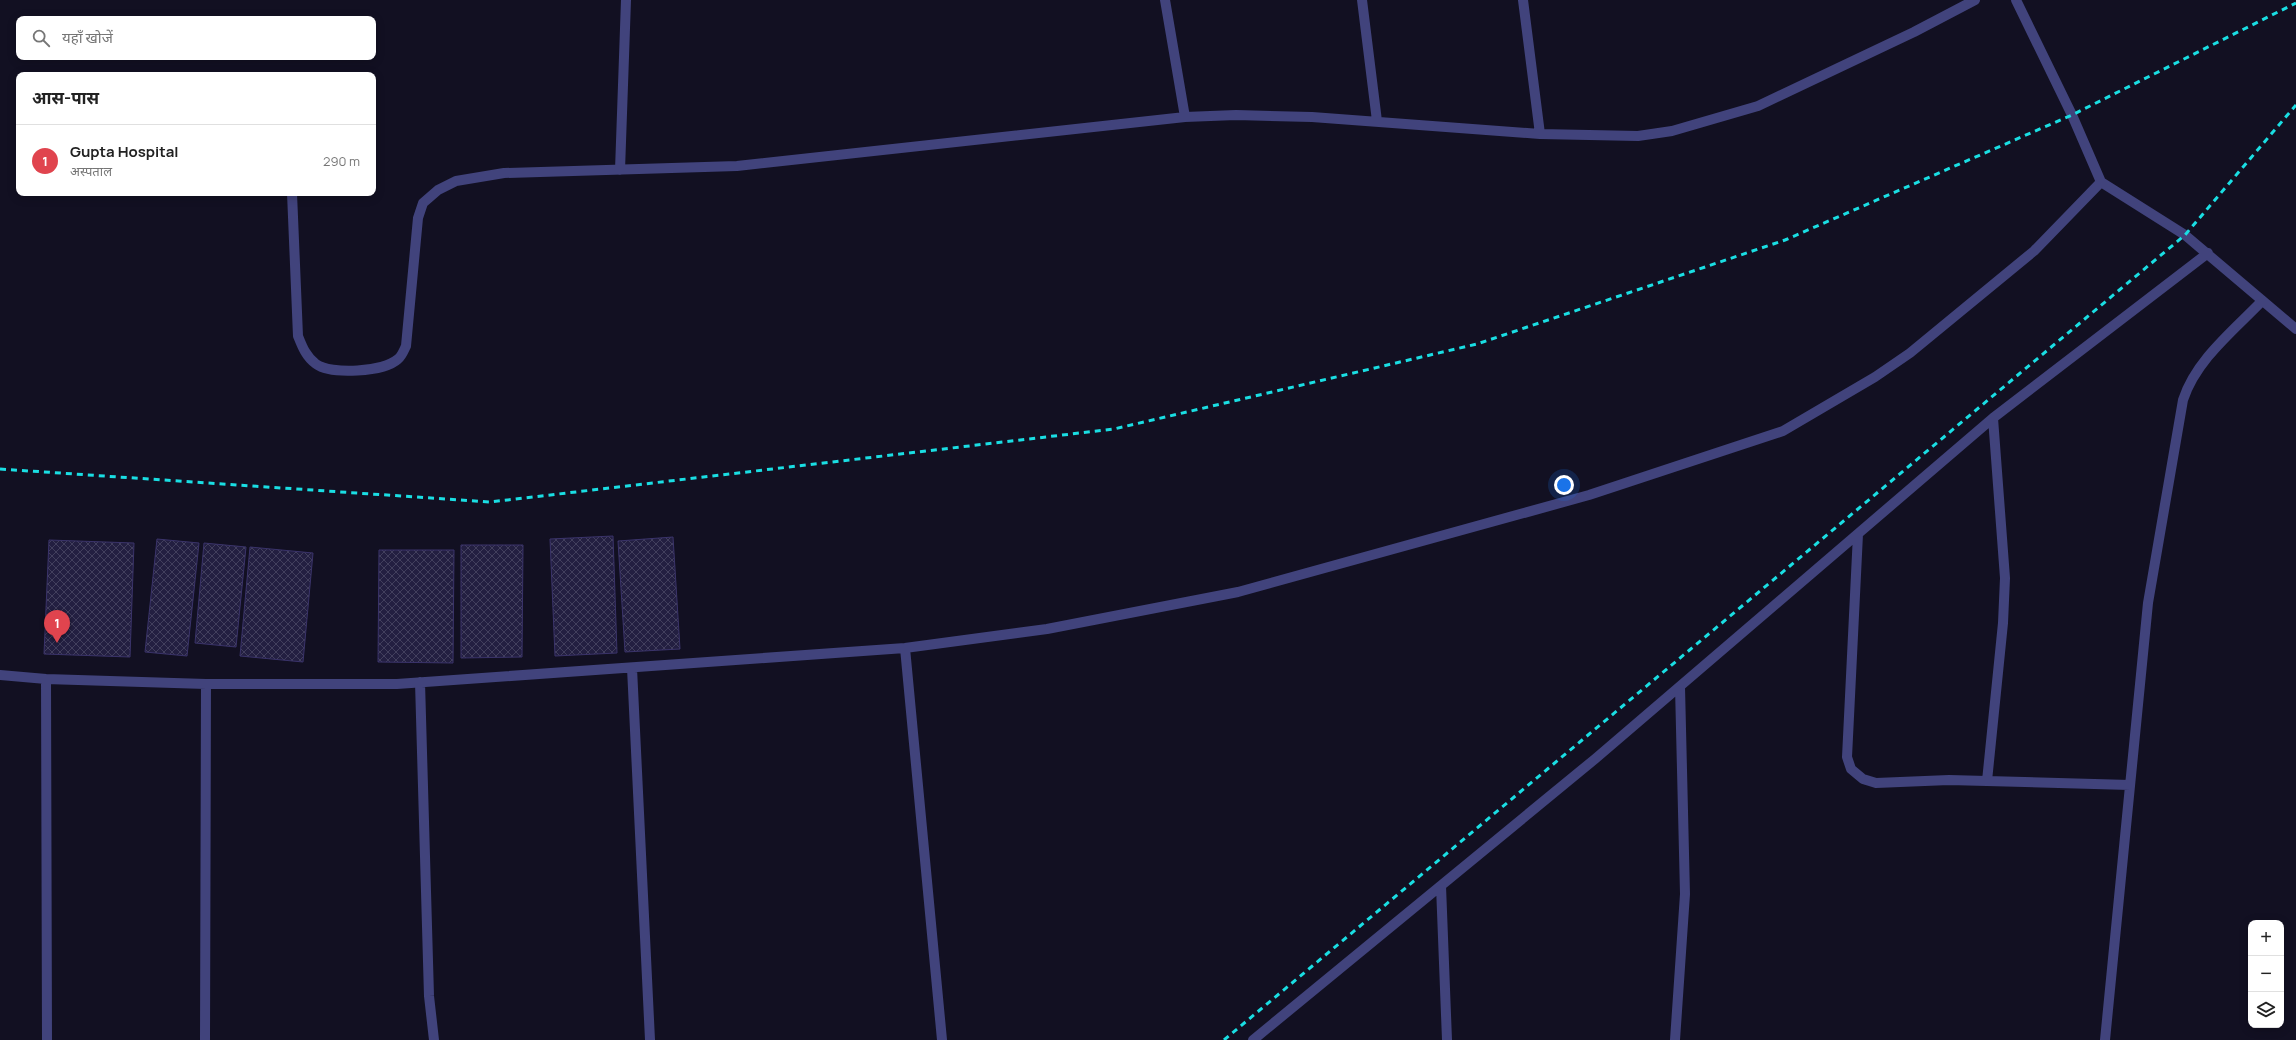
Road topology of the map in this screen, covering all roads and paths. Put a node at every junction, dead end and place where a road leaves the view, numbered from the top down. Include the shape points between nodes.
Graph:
1 (626, 0) edge
2 (1165, 0) edge
3 (1362, 0) edge
4 (1523, 0) edge
5 (1975, 0) edge
6 (2016, 0) edge
7 (1185, 117) junction
8 (1377, 121) junction
9 (1540, 134) junction
10 (620, 170) junction
11 (2101, 182) junction
12 (292, 196) edge
13 (2208, 253) junction
14 (2262, 301) junction
15 (2296, 329) edge
16 (1993, 418) junction
17 (1858, 534) junction
18 (905, 648) junction
19 (632, 668) junction
20 (0, 675) edge
21 (46, 679) junction
22 (420, 682) junction
23 (206, 684) junction
24 (1680, 687) junction
25 (1987, 781) junction
26 (2130, 785) junction
27 (1441, 886) junction
28 (47, 1040) edge
29 (206, 1040) edge
30 (434, 1040) edge
31 (650, 1040) edge
32 (942, 1040) edge
33 (1253, 1040) edge
34 (1447, 1040) edge
35 (1675, 1040) edge
36 (2105, 1040) edge

1 - 10 street
2 - 7 street
3 - 8 street
4 - 9 street
5 - 9 street via 1758,106 1717,120 1638,136
6 - 11 street via 2072,115
7 - 8 street via 1236,115
7 - 10 street via 737,166
8 - 9 street
10 - 12 street via 504,173 456,181 438,190 423,203 418,218 406,346 398,360 365,370 330,370 316,364 304,351 298,336
11 - 13 street via 2185,235
11 - 18 street via 2034,251 1910,353 1875,377 1783,431 1588,495 1238,592 1047,629
13 - 14 street
13 - 16 street
14 - 15 street
14 - 26 street via 2199,366 2188,383 2183,400 2148,603
16 - 17 street
16 - 25 street via 2005,578
17 - 24 street
17 - 25 street via 1847,757 1851,769 1863,779 1876,783
18 - 19 street
18 - 32 street
19 - 22 street
19 - 31 street
20 - 21 street
21 - 23 street
21 - 28 street
22 - 23 street
22 - 30 street via 429,996
23 - 29 street
24 - 27 street
24 - 35 street via 1685,894
25 - 26 street
26 - 36 street
27 - 33 street
27 - 34 street

